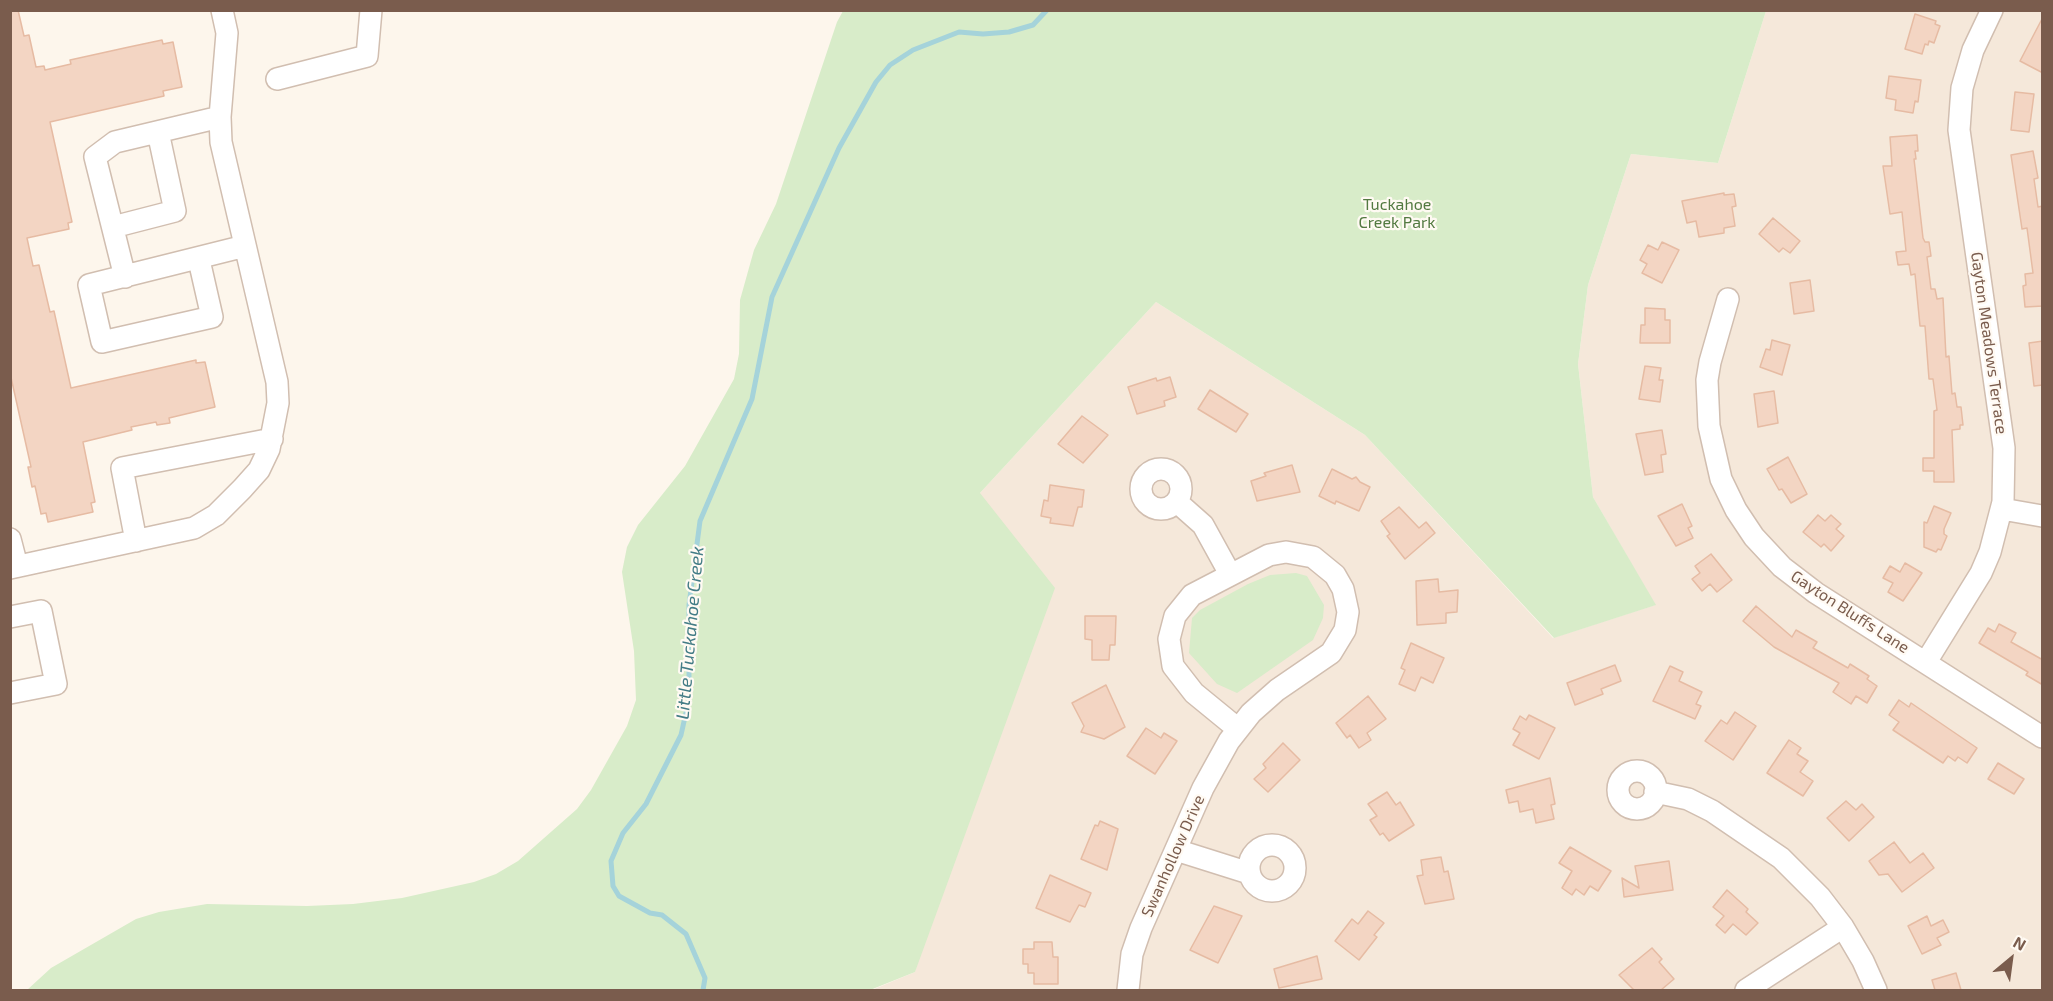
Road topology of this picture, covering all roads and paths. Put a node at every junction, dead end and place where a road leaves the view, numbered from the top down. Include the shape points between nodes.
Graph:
1 (222, 10) edge
2 (371, 10) edge
3 (1992, 10) edge
4 (277, 79) dead end
5 (220, 117) junction
6 (158, 132) junction
7 (113, 227) junction
8 (245, 246) junction
9 (199, 260) junction
10 (124, 277) junction
11 (1728, 299) dead end
12 (272, 439) junction
13 (1177, 502) dead end
14 (2002, 509) junction
15 (2043, 516) edge
16 (10, 539) edge
17 (136, 541) junction
18 (14, 567) edge
19 (1230, 574) junction
20 (10, 617) edge
21 (1926, 662) junction
22 (10, 693) edge
23 (1238, 729) junction
24 (2043, 737) edge
25 (1655, 792) dead end
26 (1176, 850) junction
27 (1249, 873) dead end
28 (1843, 927) junction
29 (1128, 990) edge
30 (1746, 990) edge
31 (1876, 990) edge

1 - 5 street via 227,33
2 - 4 street via 367,57
3 - 14 street, Gayton Meadows Terrace via 1972,50 1962,88 1959,130 2004,448
5 - 6 street
5 - 8 street via 221,142
6 - 7 street via 115,142 95,157
6 - 7 street via 175,211
7 - 10 street
8 - 9 street
8 - 12 street via 277,382
9 - 10 street
9 - 10 street via 212,317 102,342 89,285
11 - 21 street, Gayton Bluffs Lane via 1707,380 1712,449 1736,510 1769,554 1798,581
12 - 17 street via 258,470 216,515 194,528
12 - 17 street via 122,468
13 - 19 street via 1203,525
14 - 15 street
14 - 21 street, Gayton Meadows Terrace via 1981,573
16 - 18 street
17 - 18 street
19 - 23 street, Swanhollow Drive via 1183,604 1168,639 1170,659 1180,678
19 - 23 street, Swanhollow Drive via 1278,553 1313,557 1335,575 1348,612 1345,630 1331,652 1277,690
20 - 22 street via 41,611 56,684
21 - 24 street, Gayton Bluffs Lane
23 - 26 street, Swanhollow Drive via 1212,769
25 - 28 street via 1688,799 1760,843 1820,897
26 - 27 street
26 - 29 street, Swanhollow Drive via 1135,945
28 - 30 street
28 - 31 street

